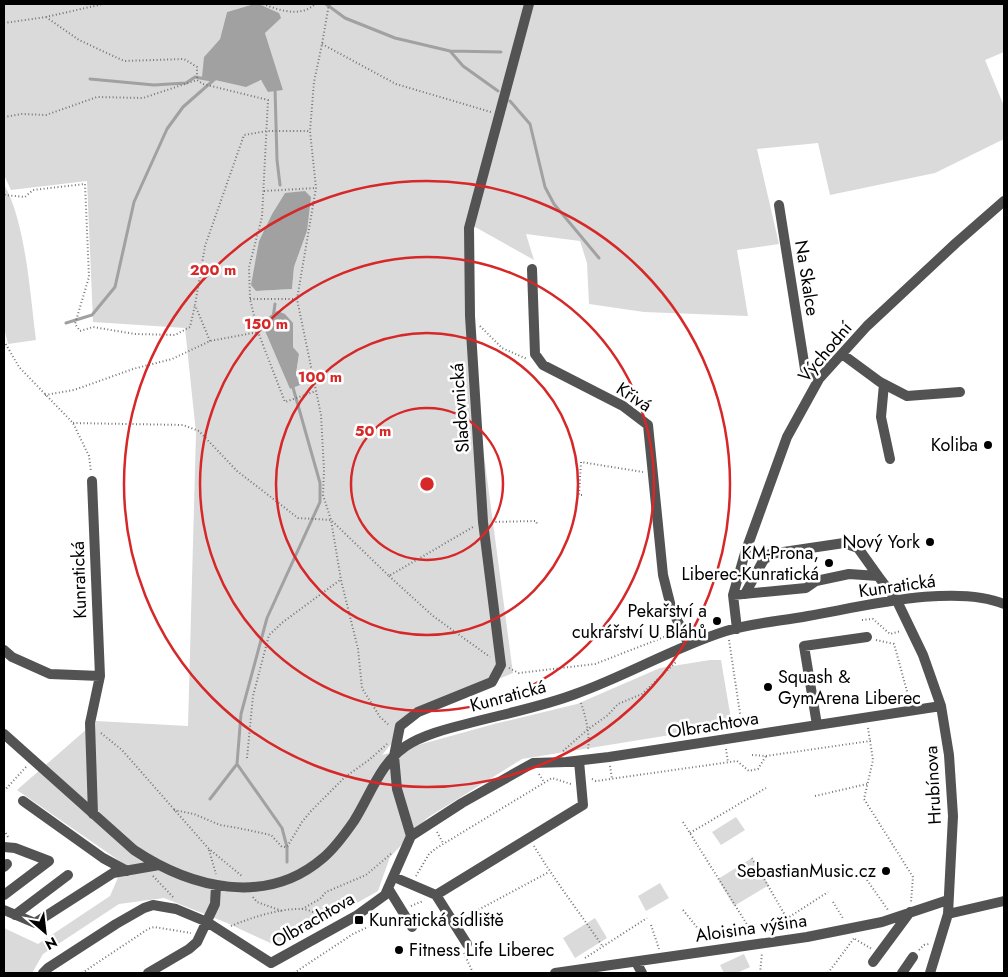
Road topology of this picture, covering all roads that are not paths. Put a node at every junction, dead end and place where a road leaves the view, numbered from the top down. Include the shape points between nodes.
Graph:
1 (529, 4) edge
2 (1004, 202) edge
3 (779, 206) dead end
4 (532, 269) dead end
5 (842, 354) junction
6 (819, 379) junction
7 (884, 384) junction
8 (960, 392) dead end
9 (890, 459) dead end
10 (92, 482) road end
11 (878, 576) junction
12 (744, 594) junction
13 (734, 595) junction
14 (897, 601) junction
15 (1004, 604) edge
16 (732, 630) junction
17 (867, 637) road end
18 (689, 645) junction
19 (4, 650) edge
20 (100, 676) junction
21 (941, 706) junction
22 (818, 725) junction
23 (4, 734) edge
24 (394, 756) junction
25 (583, 760) junction
26 (22, 801) dead end
27 (93, 814) junction
28 (411, 836) junction
29 (4, 847) edge
30 (159, 865) junction
31 (128, 871) junction
32 (68, 875) dead end
33 (394, 877) junction
34 (216, 886) junction
35 (388, 888) junction
36 (4, 894) edge
37 (436, 895) junction
38 (948, 900) junction
39 (1004, 901) edge
40 (4, 910) edge
41 (910, 912) junction
42 (948, 914) junction
43 (15, 915) junction
44 (207, 922) junction
45 (412, 927) dead end
46 (467, 944) road end
47 (913, 957) road end
48 (876, 958) road end
49 (636, 962) junction
50 (43, 973) edge
51 (148, 973) edge
52 (555, 973) edge
53 (635, 973) edge
54 (642, 973) edge
55 (902, 973) edge
56 (930, 973) edge

1 - 24 street, Sladovnická via 469,228 470,316 483,522 501,665 492,682 418,712 400,726
2 - 5 street, Východní via 956,243
3 - 6 street, Na Skalce via 805,369
4 - 18 street, Křivá via 535,354 543,365 623,406 648,425 663,575 671,607
5 - 6 street, Východní
5 - 7 street
6 - 13 street, Východní via 786,437 745,553
7 - 8 street via 907,396
7 - 9 street via 881,417
10 - 20 street, Kunratická
11 - 12 street via 849,574 816,580 806,588
11 - 12 street, Hrubínova via 858,548 844,544 770,554
11 - 14 street, Hrubínova
12 - 13 street
13 - 16 street, Východní
14 - 15 street, Kunratická via 971,595
14 - 16 street, Kunratická
14 - 21 street, Hrubínova
16 - 18 street, Kunratická
17 - 22 street via 804,646
18 - 24 street, Kunratická via 577,694 415,741
19 - 20 street via 12,657 50,674
20 - 27 street, Kunratická via 90,723
21 - 22 street, Olbrachtova
21 - 38 street, Hrubínova via 949,755 953,816
22 - 25 street, Olbrachtova
23 - 27 street, Kunratická
24 - 28 street via 397,789
24 - 34 street, Kunratická via 347,831 324,858 272,885
25 - 28 street, Olbrachtova via 532,763
25 - 37 street via 580,774 584,805
26 - 31 street via 103,858
27 - 30 street, Kunratická via 134,850
28 - 33 street, Olbrachtova
29 - 36 street via 49,861
30 - 31 street
30 - 34 street, Kunratická
31 - 43 street via 112,873 35,923
32 - 43 street
33 - 35 street, Olbrachtova
33 - 37 street
34 - 44 street via 215,904
35 - 44 street, Olbrachtova via 385,895 356,916 271,963
35 - 45 street
37 - 46 street
38 - 41 street, Aloisina výšina
38 - 42 street, Hrubínova
39 - 42 street
40 - 43 street
41 - 48 street
41 - 49 street, Aloisina výšina via 852,928
42 - 56 street, Hrubínova
44 - 50 street, Olbrachtova via 176,909 152,905
44 - 51 street via 197,942 189,949
47 - 55 street
49 - 52 street, Aloisina výšina
49 - 53 street
49 - 54 street

